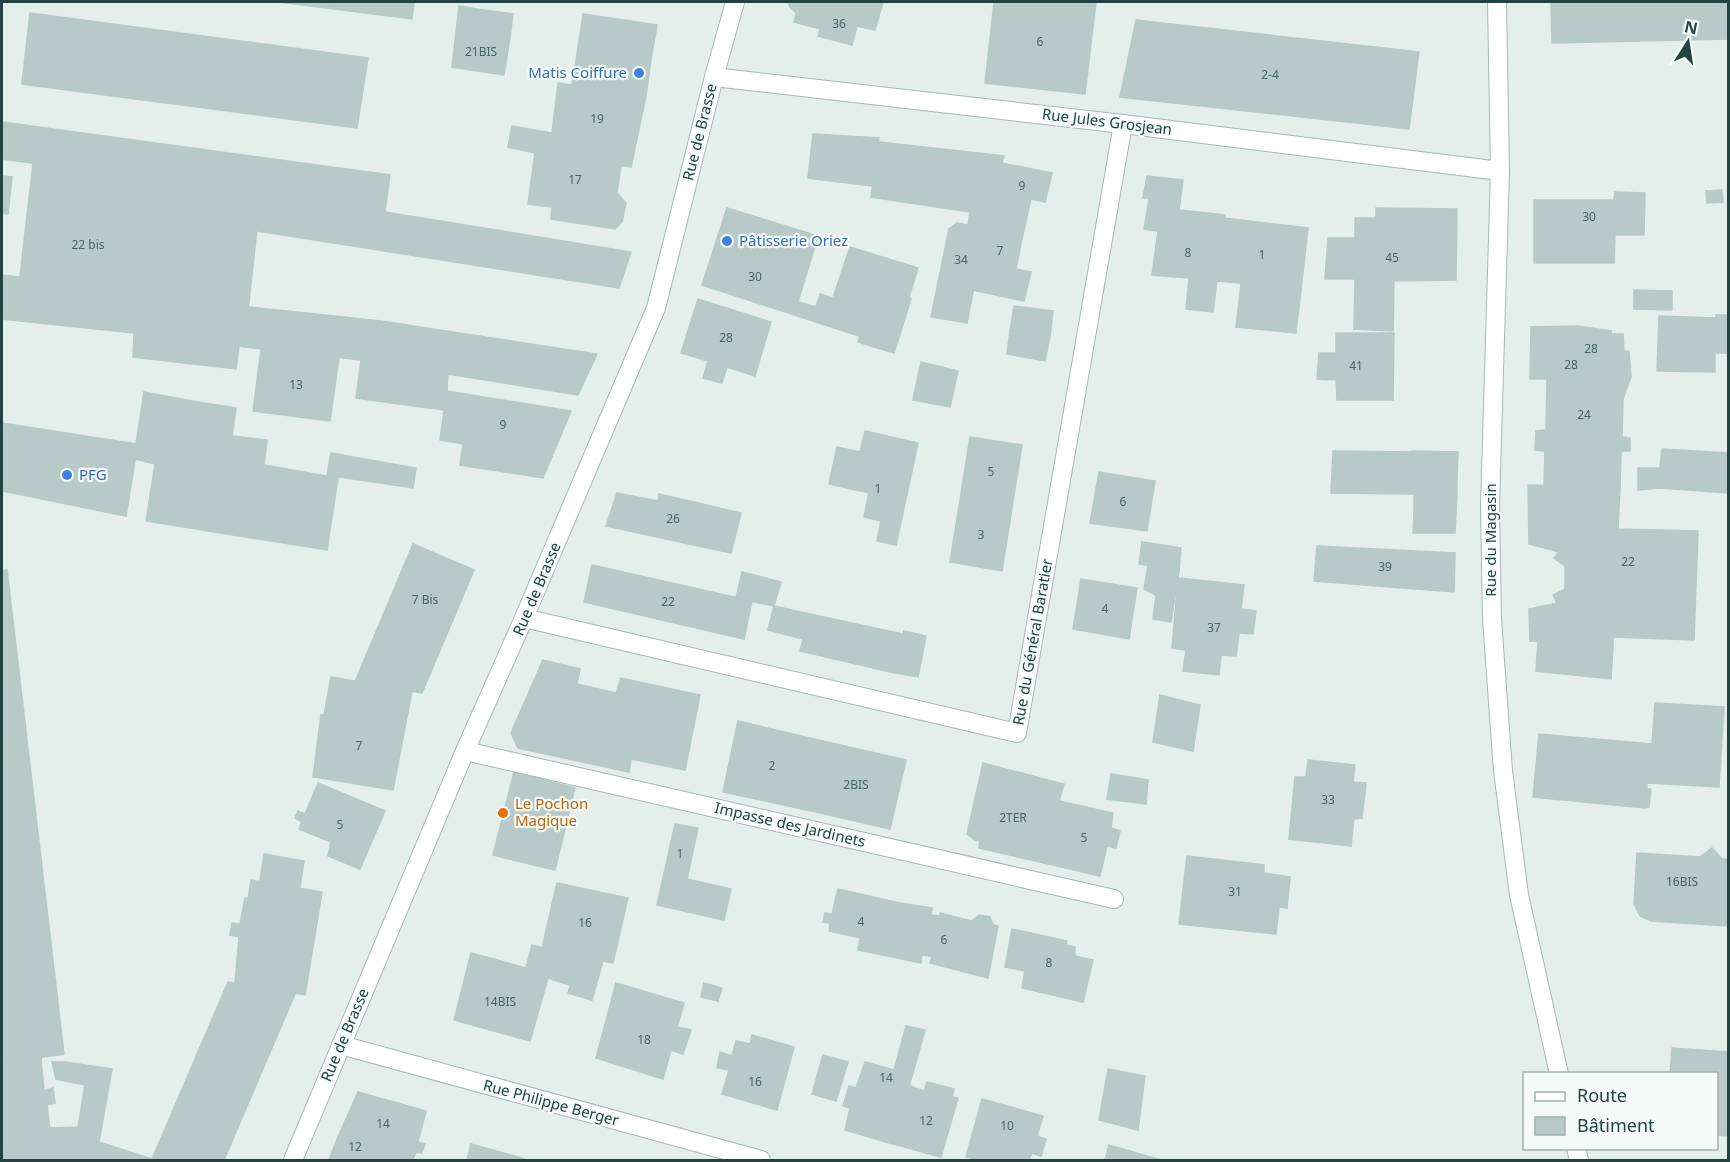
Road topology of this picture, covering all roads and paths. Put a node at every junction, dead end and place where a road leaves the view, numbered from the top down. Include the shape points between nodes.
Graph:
1 (735, 2) edge
2 (1497, 2) edge
3 (714, 77) junction
4 (1123, 124) junction
5 (1500, 171) junction
6 (524, 618) junction
7 (465, 751) junction
8 (1114, 899) dead end
9 (341, 1045) junction
10 (1559, 1072) edge
11 (293, 1161) edge
12 (761, 1161) edge

1 - 3 street, Rue de Brasse
2 - 5 street, Rue du Magasin
3 - 4 street, Rue Jules Grosjean
3 - 6 street, Rue de Brasse via 656,308
4 - 5 street, Rue Jules Grosjean
4 - 6 street, Rue du Général Baratier via 1017,733
5 - 10 street, Rue du Magasin via 1490,506 1493,631 1503,771 1519,895
6 - 7 street, Rue de Brasse
7 - 8 street, Impasse des Jardinets
7 - 9 street, Rue de Brasse
9 - 11 street, Rue de Brasse
9 - 12 street, Rue Philippe Berger

